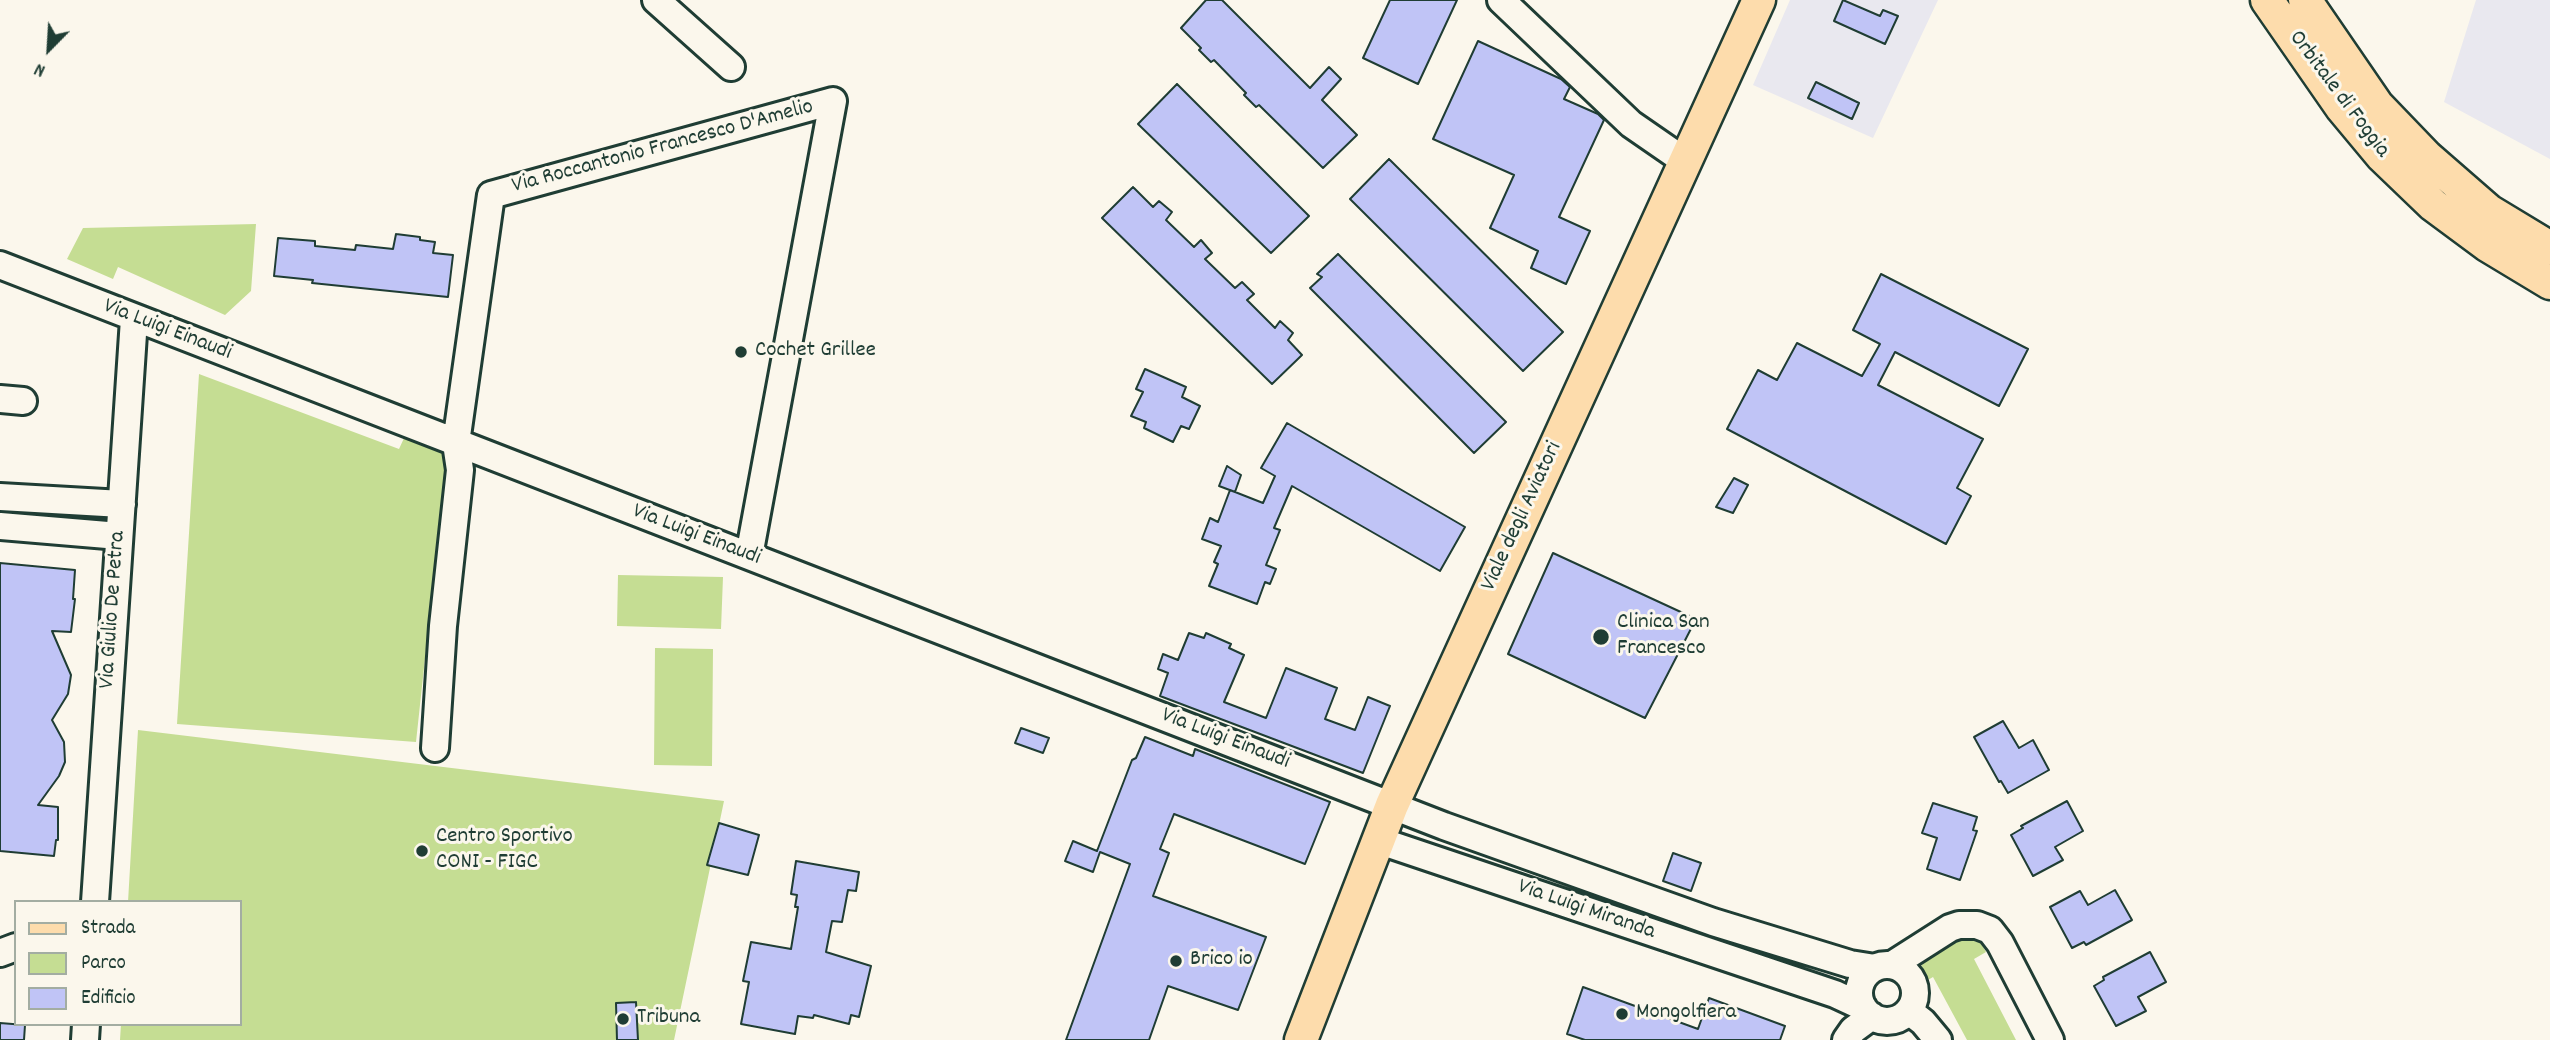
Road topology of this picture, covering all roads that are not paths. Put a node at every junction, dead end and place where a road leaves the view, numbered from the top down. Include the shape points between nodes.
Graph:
1 (656, 0) edge
2 (1501, 0) edge
3 (1759, 0) edge
4 (2267, 0) edge
5 (2305, 0) edge
6 (731, 67) dead end
7 (1686, 162) junction
8 (2550, 248) edge
9 (0, 265) edge
10 (2550, 283) edge
11 (134, 319) junction
12 (456, 443) junction
13 (0, 497) edge
14 (122, 504) junction
15 (0, 526) edge
16 (120, 536) junction
17 (749, 556) junction
18 (435, 748) dead end
19 (1392, 805) junction
20 (1377, 840) junction
21 (1602, 883) junction
22 (95, 900) edge
23 (1592, 913) junction
24 (1805, 950) junction
25 (1884, 966) junction
26 (1796, 982) junction
27 (1909, 1011) junction
28 (1867, 1012) junction
29 (1301, 1040) edge
30 (1846, 1040) edge
31 (1938, 1040) edge
32 (2050, 1040) edge

1 - 6 street
2 - 7 street via 1631,124
3 - 7 main road, Viale degli Aviatori
4 - 10 main road, Orbitale di Foggia via 2342,108 2382,156 2432,205
5 - 8 main road, Orbitale di Foggia via 2377,105 2427,158 2488,211
7 - 19 main road, Viale degli Aviatori
9 - 11 street, Via Luigi Einaudi
11 - 12 street, Via Luigi Einaudi
11 - 14 street, Via Giulio De Petra
12 - 17 street, Via Luigi Einaudi
12 - 17 street, Via Roccantonio Francesco D'Amelio via 491,195 833,101
12 - 18 street via 460,470
13 - 14 street
14 - 16 street, Via Giulio De Petra
15 - 16 street
16 - 22 street, Via Giulio De Petra
17 - 19 street, Via Luigi Einaudi
19 - 20 main road, Viale degli Aviatori
19 - 21 street, Via Luigi Miranda
20 - 23 street, Via Luigi Miranda
20 - 29 main road, Viale degli Aviatori
21 - 23 street
21 - 24 street, Via Luigi Miranda
23 - 26 street, Via Luigi Miranda
24 - 25 street, Via Luigi Miranda via 1850,964
24 - 26 street
25 - 27 street via 1902,970 1914,984
25 - 28 street via 1862,980 1859,989
25 - 32 street via 1950,928 1977,925 1990,930
26 - 28 street, Via Luigi Miranda via 1849,999
27 - 28 street via 1888,1021
27 - 31 street
28 - 30 street

